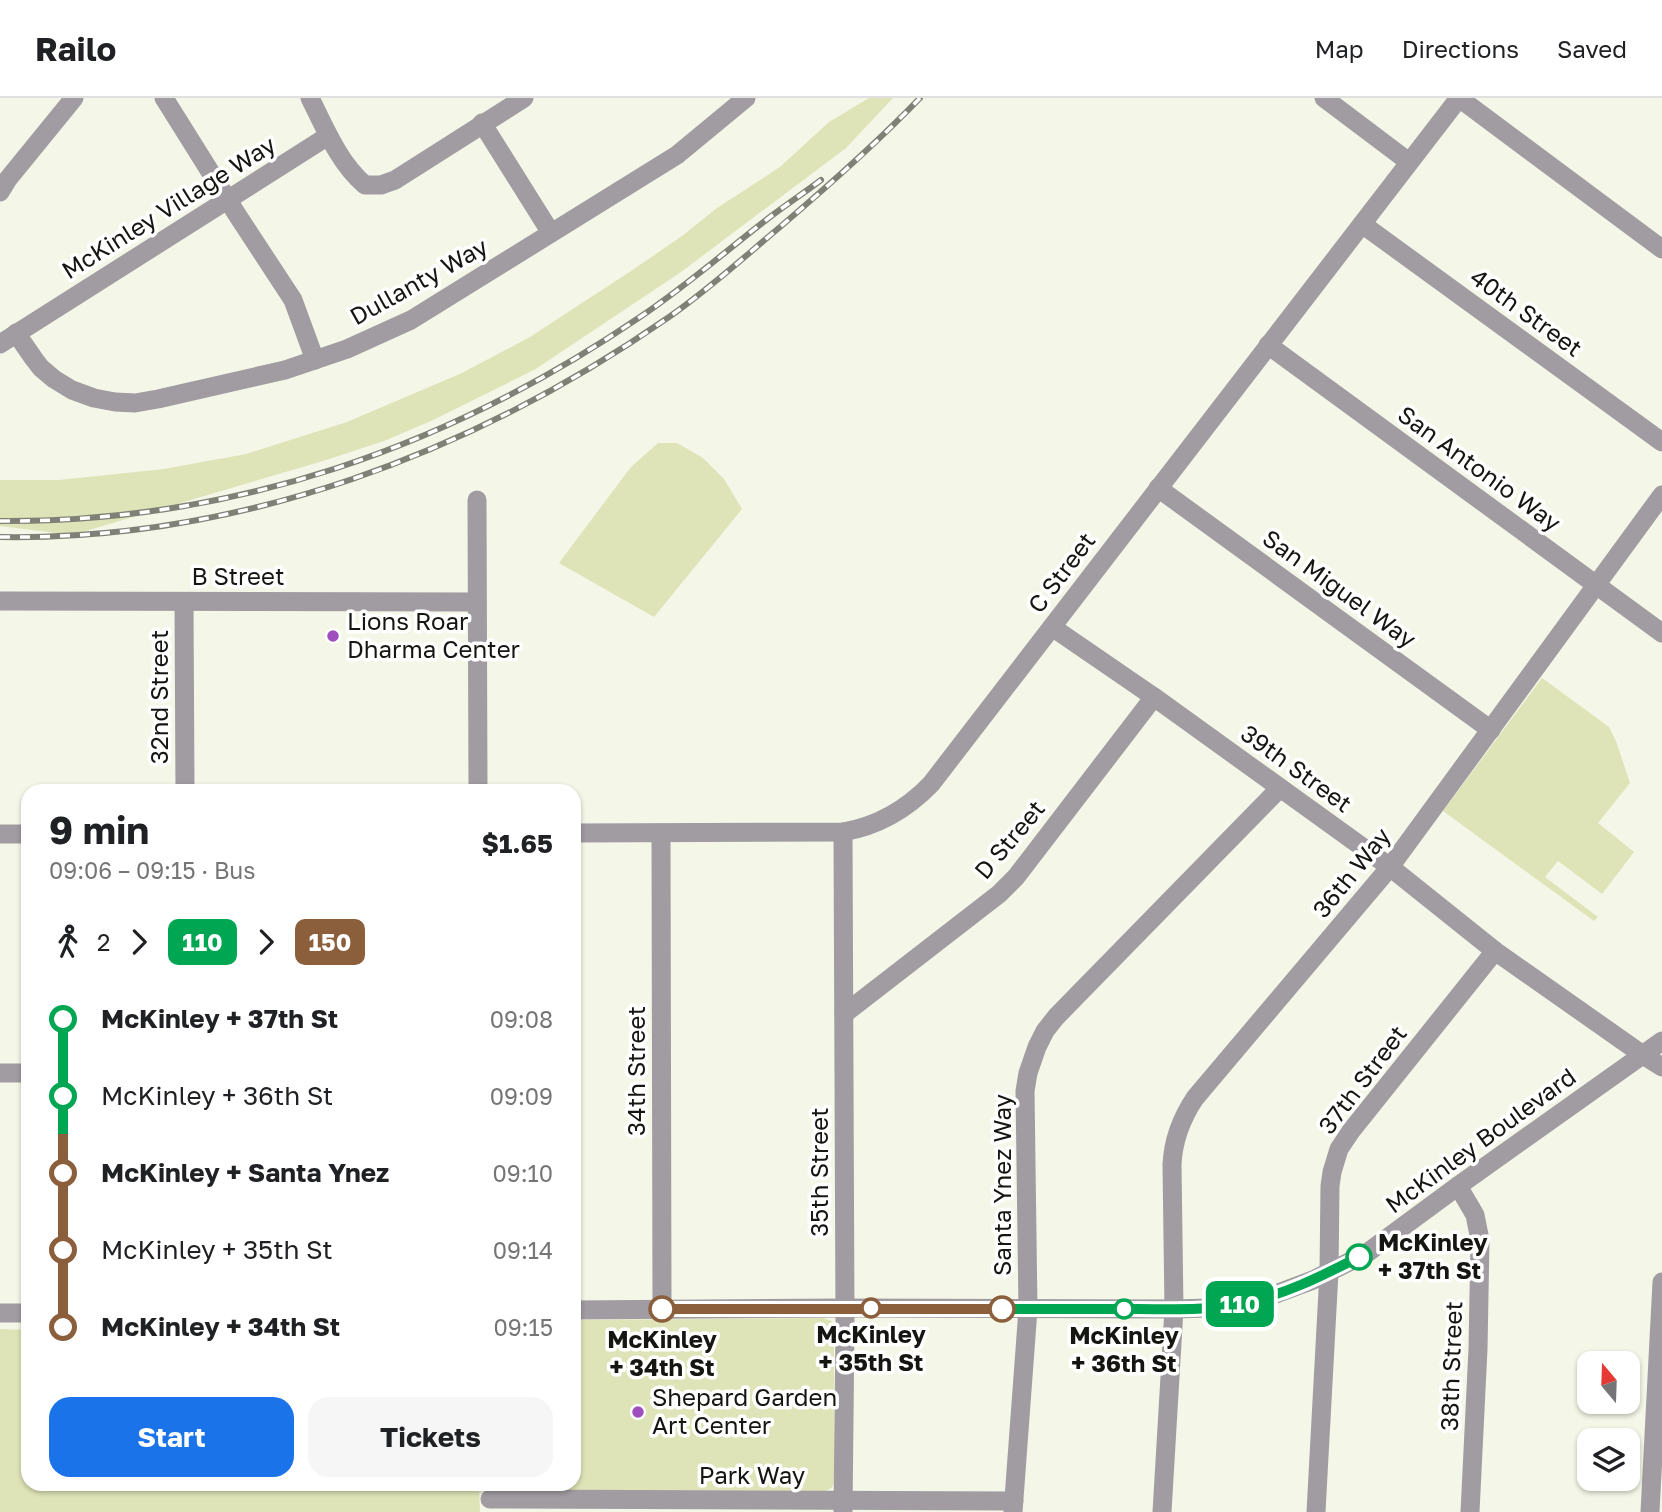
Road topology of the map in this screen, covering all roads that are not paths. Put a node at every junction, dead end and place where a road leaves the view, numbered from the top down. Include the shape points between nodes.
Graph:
1 (74, 98) edge
2 (164, 98) edge
3 (310, 98) edge
4 (524, 98) edge
5 (746, 98) edge
6 (1324, 98) edge
7 (1459, 98) edge
8 (482, 123) junction
9 (328, 136) junction
10 (1409, 162) junction
11 (0, 192) edge
12 (228, 200) junction
13 (1362, 224) junction
14 (551, 233) junction
15 (1662, 249) edge
16 (8, 338) edge
17 (1268, 345) junction
18 (315, 360) junction
19 (1662, 442) edge
20 (1158, 488) junction
21 (1662, 495) edge
22 (477, 500) dead end
23 (1596, 584) junction
24 (0, 601) edge
25 (184, 602) junction
26 (477, 602) junction
27 (1052, 627) junction
28 (1662, 633) edge
29 (1154, 697) junction
30 (1491, 730) junction
31 (185, 784) edge
32 (478, 784) edge
33 (1280, 789) junction
34 (843, 832) junction
35 (581, 833) edge
36 (662, 833) junction
37 (0, 834) edge
38 (21, 834) edge
39 (1390, 867) junction
40 (1495, 951) junction
41 (844, 1014) junction
42 (1662, 1041) edge
43 (1643, 1055) junction
44 (1662, 1067) edge
45 (0, 1073) edge
46 (21, 1073) edge
47 (1458, 1186) junction
48 (1329, 1272) junction
49 (1662, 1282) edge
50 (844, 1308) junction
51 (662, 1309) junction
52 (1028, 1309) junction
53 (1174, 1309) junction
54 (581, 1310) edge
55 (0, 1313) edge
56 (21, 1313) edge
57 (490, 1498) edge
58 (659, 1506) edge
59 (843, 1506) edge
60 (1014, 1507) edge
61 (1162, 1512) edge
62 (1316, 1512) edge
63 (1470, 1512) edge
64 (1650, 1512) edge

1 - 11 street
2 - 12 street
3 - 9 street
4 - 8 street
5 - 14 street, Dullanty Way via 677,155
6 - 10 street
7 - 10 street, C Street
7 - 15 street
8 - 9 street via 381,185 365,185 355,176
8 - 14 street
9 - 12 street, McKinley Village Way
10 - 13 street, C Street
12 - 16 street, McKinley Village Way
12 - 18 street via 293,300
13 - 17 street, C Street
13 - 19 street, 40th Street
14 - 18 street, Dullanty Way via 411,320
16 - 18 street, Dullanty Way via 72,390 115,402 135,403
17 - 20 street, C Street
17 - 23 street, San Antonio Way
20 - 27 street, C Street
20 - 30 street, San Miguel Way
21 - 23 street, 36th Way
22 - 26 street
23 - 28 street, San Antonio Way
23 - 30 street, 36th Way
24 - 25 street, B Street
25 - 26 street, B Street
25 - 31 street, 32nd Street
26 - 32 street
27 - 29 street, 39th Street
27 - 34 street, C Street via 920,795 885,819
29 - 33 street, 39th Street
29 - 41 street, D Street via 1016,877
30 - 39 street, 36th Way
33 - 39 street, 39th Street
33 - 52 street, Santa Ynez Way via 1056,1017 1037,1047 1025,1100
34 - 36 street, C Street
34 - 41 street, 35th Street
35 - 36 street, C Street
36 - 51 street, 34th Street
37 - 38 street
39 - 40 street, 39th Street
39 - 53 street, 36th Way via 1195,1098 1180,1125 1172,1165
40 - 43 street, 39th Street
40 - 48 street, 37th Street via 1339,1149 1329,1198
41 - 50 street, 35th Street
42 - 43 street, McKinley Boulevard
43 - 44 street
43 - 47 street, McKinley Boulevard
45 - 46 street
47 - 48 street, McKinley Boulevard via 1367,1253
47 - 63 street, 38th Street via 1475,1215 1480,1240
48 - 53 street, McKinley Boulevard via 1283,1293 1251,1301
48 - 62 street, 37th Street
49 - 64 street
50 - 51 street, McKinley Boulevard
50 - 52 street, McKinley Boulevard
50 - 59 street, 35th Street
51 - 54 street, McKinley Boulevard
52 - 53 street, McKinley Boulevard
52 - 60 street, Santa Ynez Way
53 - 61 street, 36th Way
55 - 56 street
57 - 58 street, Park Way
58 - 59 street, Park Way
59 - 60 street, Park Way

